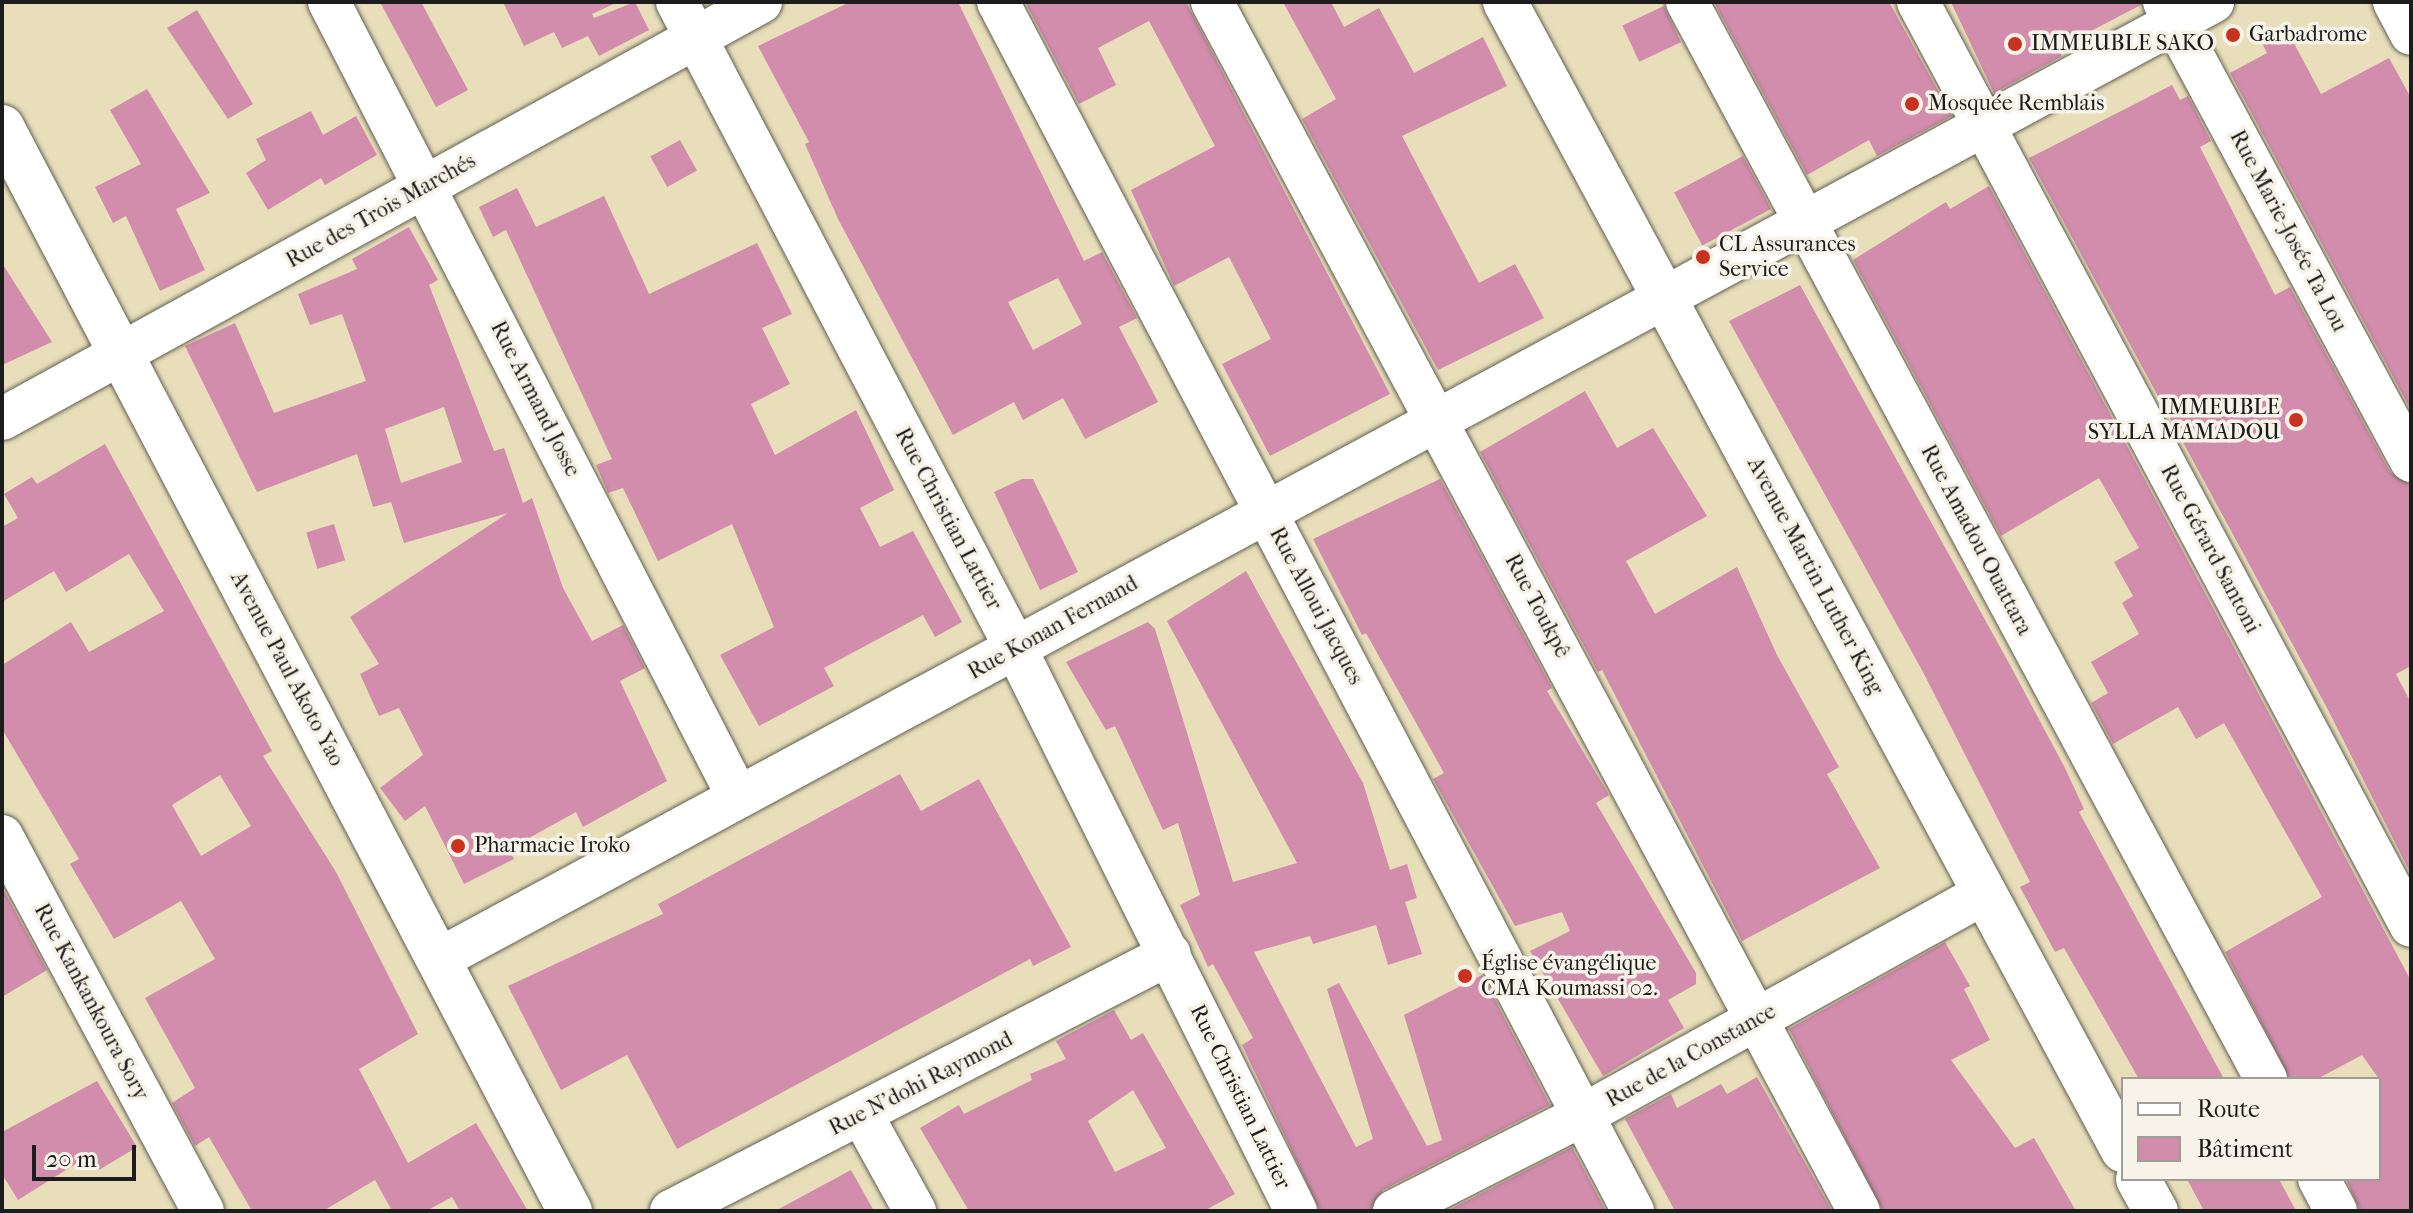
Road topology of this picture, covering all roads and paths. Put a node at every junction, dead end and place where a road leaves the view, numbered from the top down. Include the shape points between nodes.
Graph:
1 (329, 2) edge
2 (761, 2) edge
3 (998, 2) edge
4 (1212, 2) edge
5 (1505, 2) edge
6 (1687, 2) edge
7 (1918, 2) edge
8 (2213, 2) edge
9 (2394, 2) edge
10 (2170, 12) edge
11 (686, 19) edge
12 (2411, 34) edge
13 (1983, 125) junction
14 (2, 127) edge
15 (425, 186) junction
16 (1805, 221) junction
17 (1665, 295) junction
18 (123, 356) junction
19 (1437, 418) junction
20 (2, 419) edge
21 (2411, 461) edge
22 (1266, 510) junction
23 (1016, 649) junction
24 (738, 797) junction
25 (2, 836) edge
26 (1985, 893) junction
27 (2411, 926) edge
28 (1170, 954) junction
29 (439, 959) junction
30 (1758, 1019) junction
31 (2265, 1077) edge
32 (862, 1115) junction
33 (1583, 1115) junction
34 (2121, 1146) edge
35 (2139, 1181) edge
36 (2320, 1181) edge
37 (203, 1211) edge
38 (570, 1211) edge
39 (671, 1211) edge
40 (915, 1211) edge
41 (1296, 1211) edge
42 (1394, 1211) edge
43 (1633, 1211) edge
44 (1859, 1211) edge
45 (2156, 1211) edge
46 (2336, 1211) edge

1 - 15 street, Rue Armand Josse
2 - 11 street, Rue des Trois Marchés
3 - 22 street, Rue Alloui Jacques
4 - 19 street, Rue Toukpê
5 - 17 street, Avenue Martin Luther King
6 - 16 street, Rue Amadou Ouattara
7 - 13 street, Rue Gérard Santoni
8 - 10 street, Rue Konan Fernand
9 - 12 street
10 - 13 street, Rue Konan Fernand
10 - 21 street, Rue Marie-Josée Ta Lou
11 - 15 street, Rue des Trois Marchés
11 - 23 street, Rue Christian Lattier
13 - 16 street, Rue Konan Fernand
13 - 27 street, Rue Gérard Santoni
14 - 18 street, Avenue Paul Akoto Yao
15 - 18 street, Rue des Trois Marchés
15 - 24 street, Rue Armand Josse
16 - 17 street, Rue Konan Fernand
16 - 31 street, Rue Amadou Ouattara
17 - 19 street, Rue Konan Fernand
17 - 26 street, Avenue Martin Luther King
18 - 20 street, Rue des Trois Marchés
18 - 29 street, Avenue Paul Akoto Yao
19 - 22 street, Rue Konan Fernand
19 - 30 street, Rue Toukpê
22 - 23 street, Rue Konan Fernand
22 - 33 street, Rue Alloui Jacques
23 - 24 street, Rue Konan Fernand
23 - 28 street, Rue Christian Lattier
24 - 29 street, Rue Konan Fernand
25 - 37 street, Rue Kankankoura Sory
26 - 30 street, Rue de la Constance
26 - 34 street, Avenue Martin Luther King
28 - 32 street, Rue N'dohi Raymond
28 - 41 street, Rue Christian Lattier
29 - 38 street, Avenue Paul Akoto Yao
30 - 33 street, Rue de la Constance
30 - 44 street, Rue Toukpê
32 - 39 street, Rue N'dohi Raymond
32 - 40 street
33 - 42 street, Rue de la Constance
33 - 43 street, Rue Alloui Jacques
35 - 45 street
36 - 46 street

